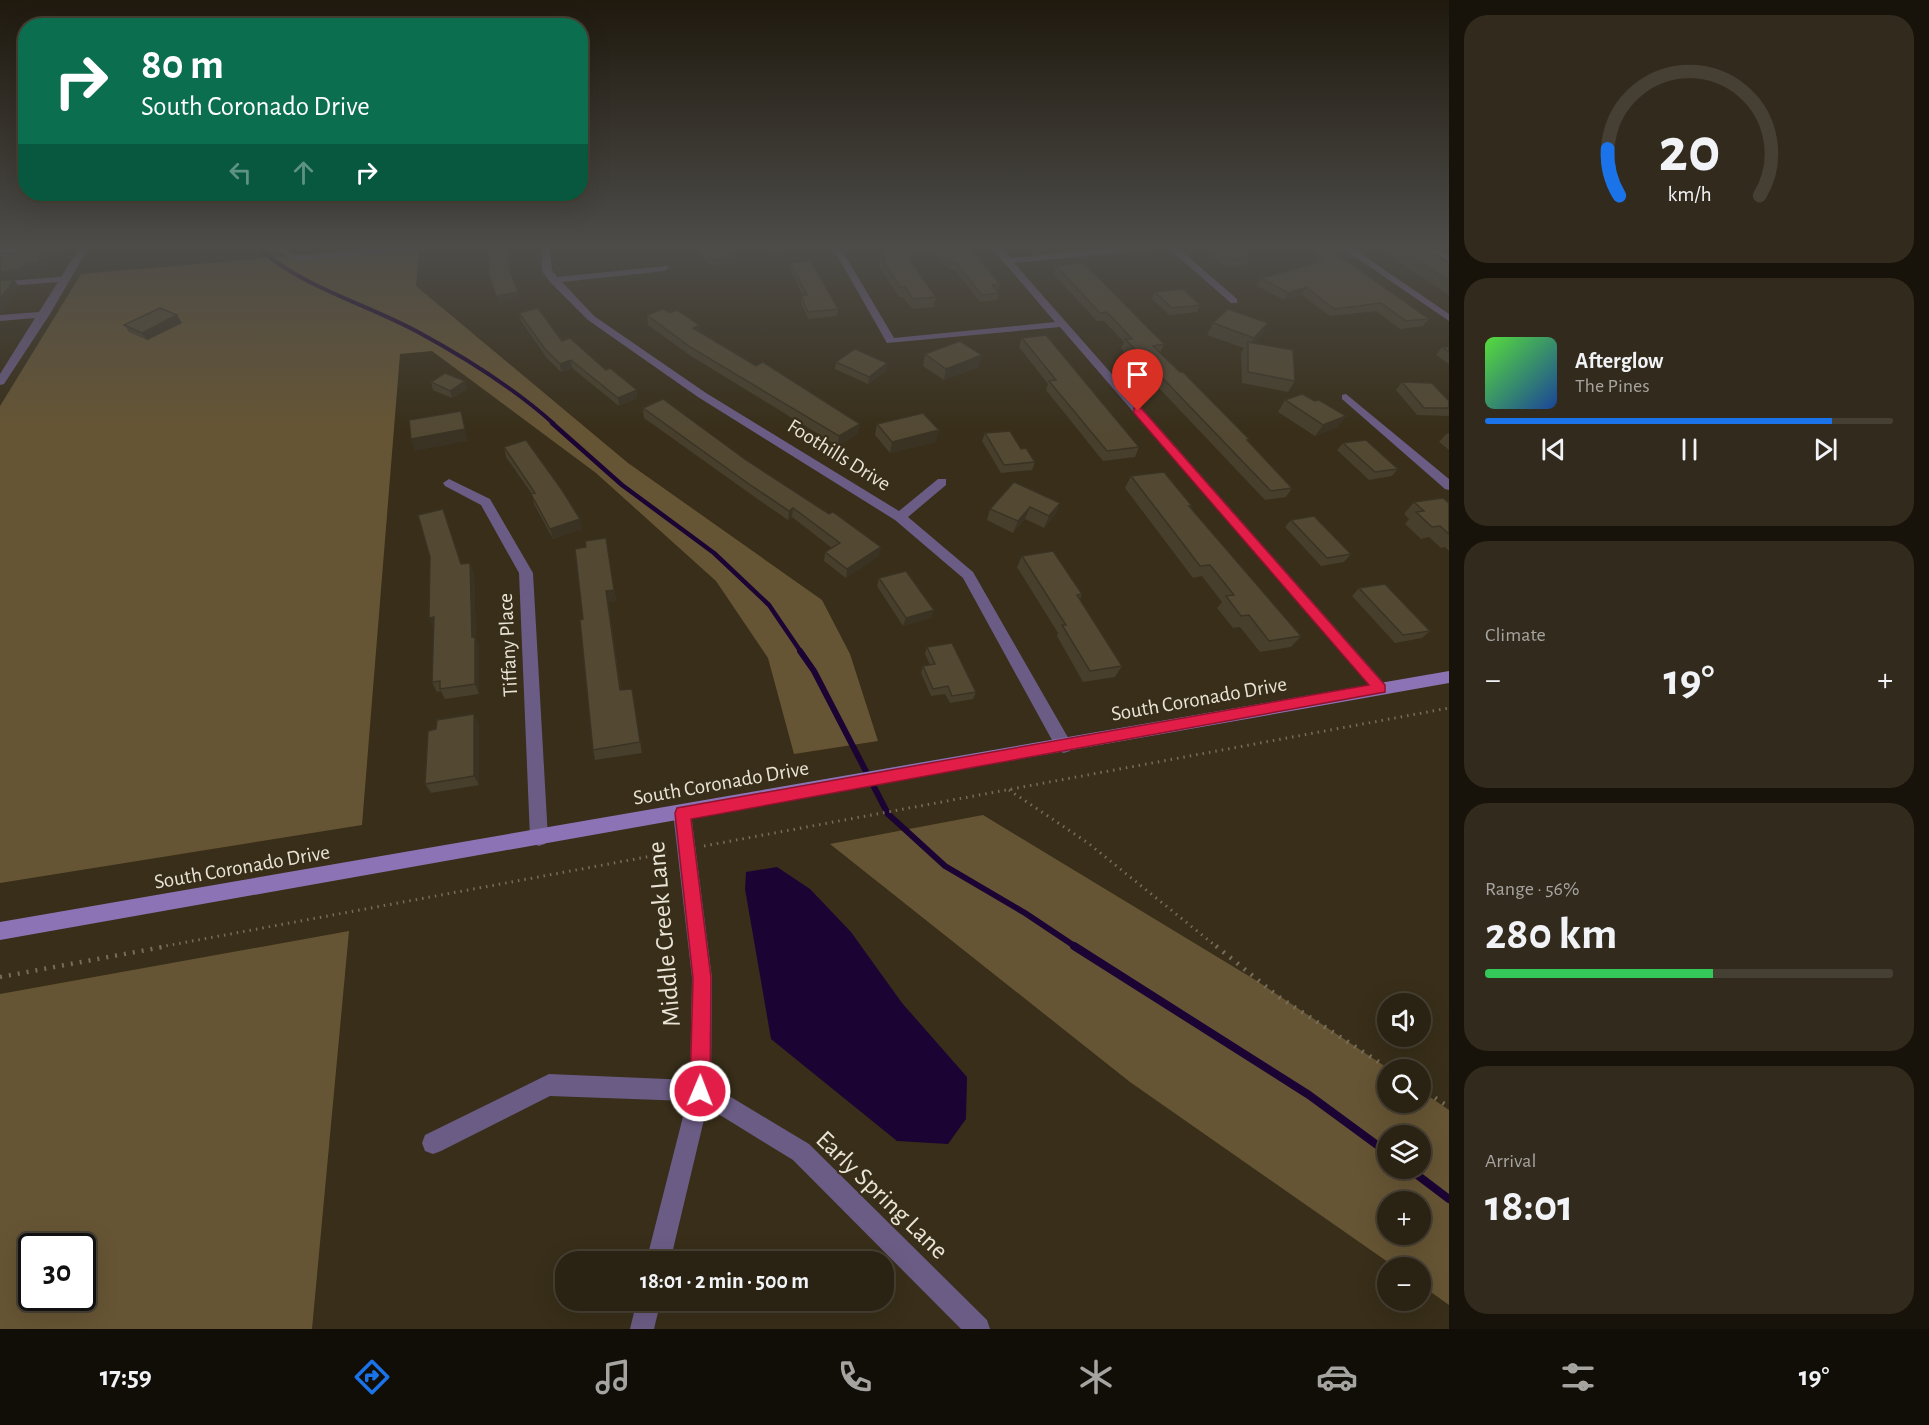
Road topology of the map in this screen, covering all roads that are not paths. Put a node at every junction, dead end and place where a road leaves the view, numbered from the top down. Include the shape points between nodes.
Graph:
1 (48, 309) edge
2 (582, 309) edge
3 (872, 309) edge
4 (1049, 309) edge
5 (1436, 309) edge
6 (45, 314) junction
7 (0, 318) edge
8 (1449, 318) edge
9 (1062, 324) junction
10 (0, 382) edge
11 (1346, 397) dead end
12 (449, 483) dead end
13 (942, 483) dead end
14 (1449, 486) edge
15 (900, 517) junction
16 (1449, 676) edge
17 (1380, 688) junction
18 (1064, 746) junction
19 (682, 813) junction
20 (539, 838) junction
21 (0, 931) edge
22 (700, 1091) junction
23 (433, 1143) dead end
24 (661, 1251) edge
25 (646, 1311) edge
26 (642, 1329) edge
27 (978, 1329) edge

1 - 6 street
2 - 15 street, Foothills Drive via 702,395
3 - 9 street via 891,341
4 - 9 street
5 - 8 street
6 - 7 street
6 - 10 street
9 - 17 street
11 - 14 street
12 - 20 street, Tiffany Place via 486,502 526,573
13 - 15 street
15 - 18 street, Foothills Drive via 968,575
16 - 17 street, South Coronado Drive
17 - 18 street, South Coronado Drive
18 - 19 street, South Coronado Drive
19 - 20 street, South Coronado Drive
19 - 22 street, Middle Creek Lane via 702,978
20 - 21 street, South Coronado Drive
22 - 23 street, Early Spring Lane via 549,1085
22 - 24 street, Middle Creek Lane
22 - 27 street, Early Spring Lane via 801,1152
25 - 26 street

